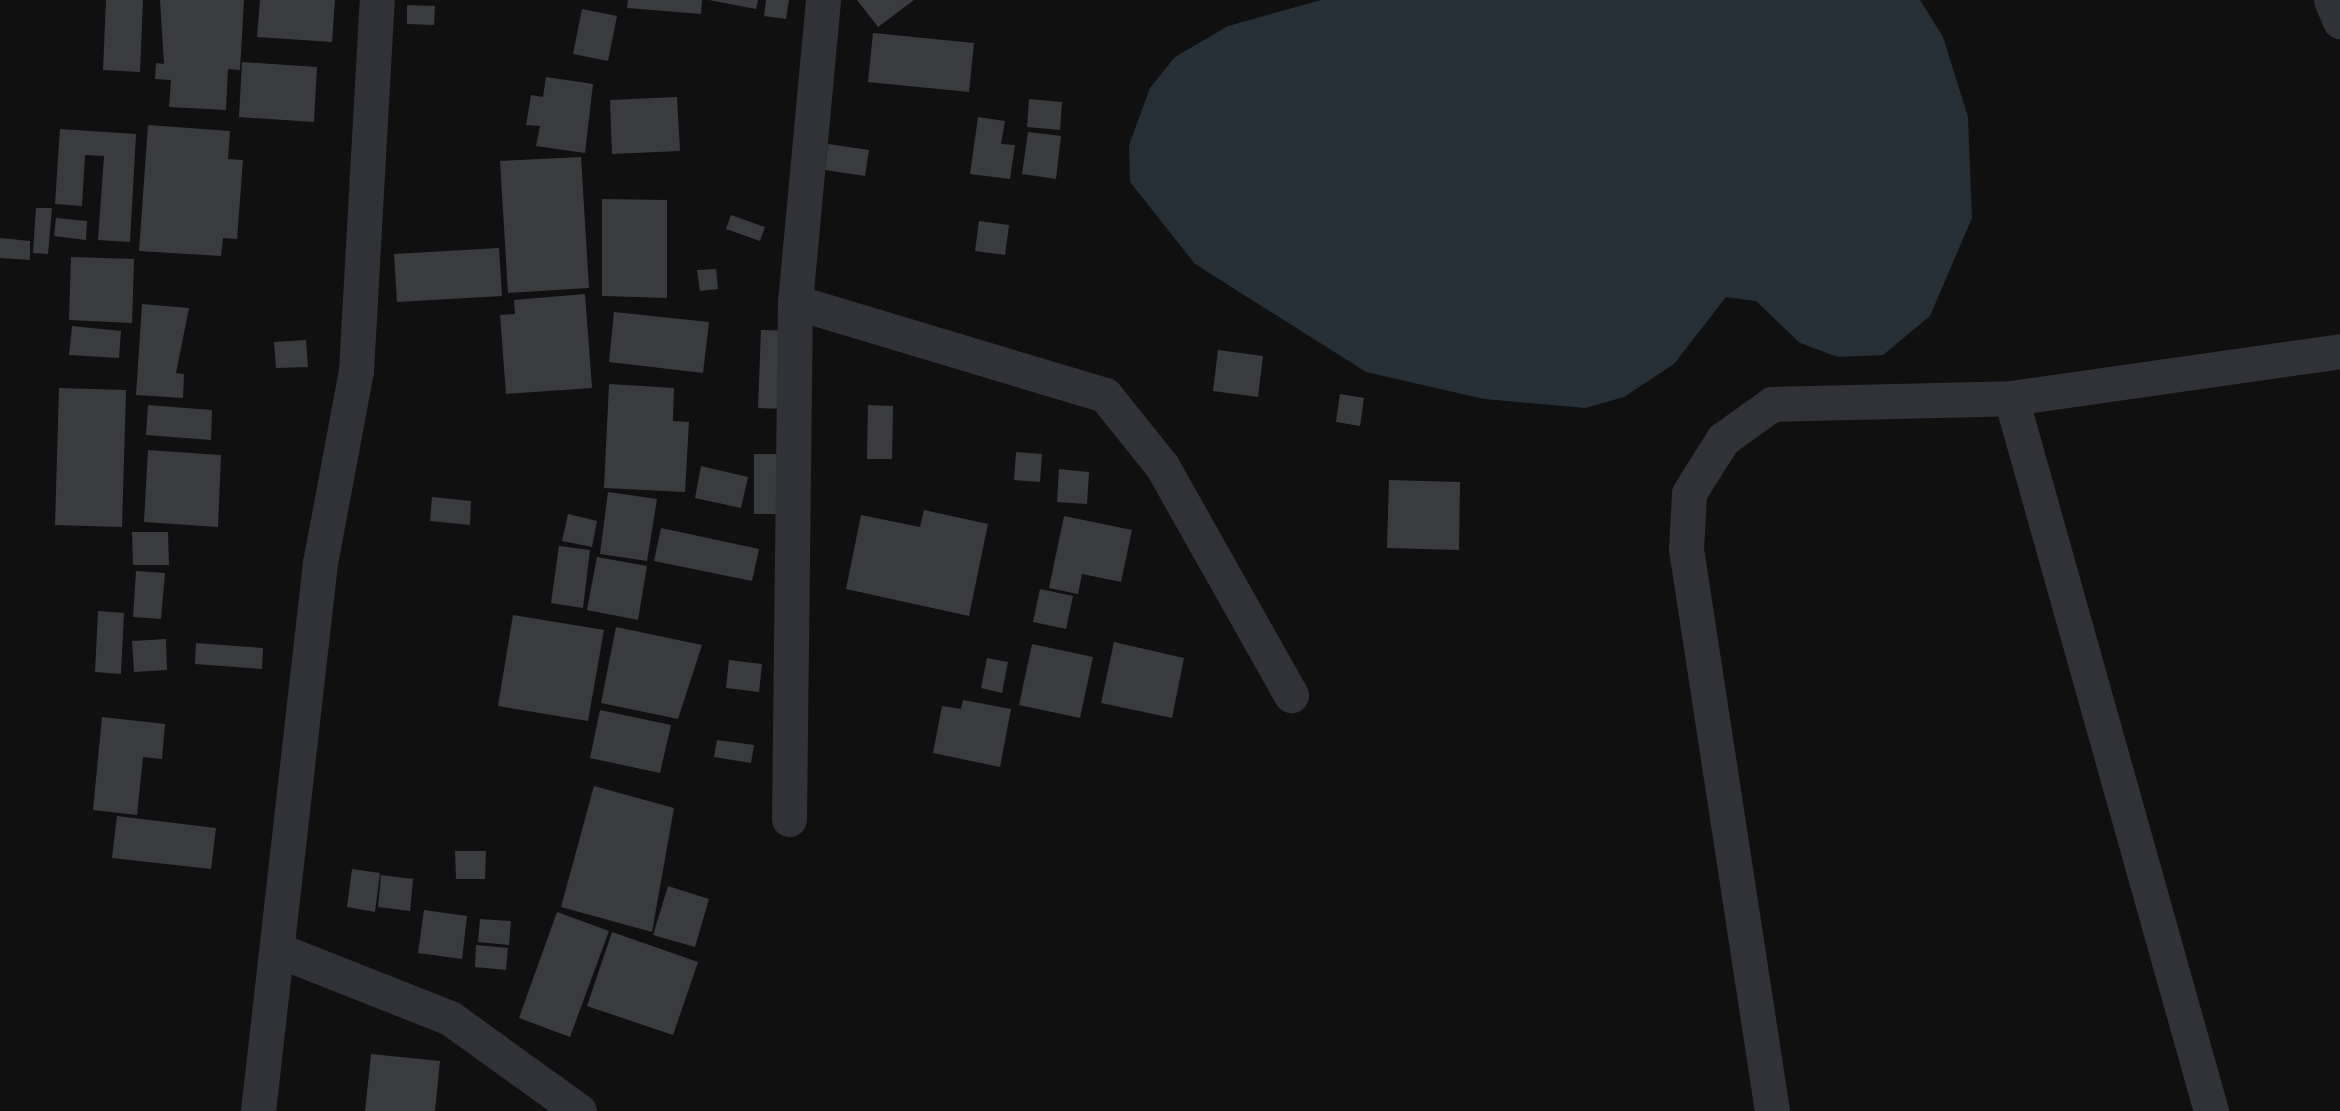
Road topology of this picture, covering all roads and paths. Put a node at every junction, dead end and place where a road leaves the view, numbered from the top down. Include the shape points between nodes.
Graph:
1 (377, 0) edge
2 (823, 0) edge
3 (2331, 0) edge
4 (2340, 21) edge
5 (795, 302) junction
6 (2340, 351) edge
7 (2011, 398) junction
8 (1291, 695) dead end
9 (789, 819) dead end
10 (278, 950) junction
11 (258, 1111) edge
12 (580, 1111) edge
13 (1772, 1111) edge
14 (2211, 1111) edge

1 - 10 street via 356,370 320,563
2 - 5 street
3 - 4 street
5 - 8 street via 1105,395 1162,466
5 - 9 street
6 - 7 street
7 - 13 street via 1772,404 1723,439 1689,492 1686,550
7 - 14 street
10 - 11 street
10 - 12 street via 450,1018

